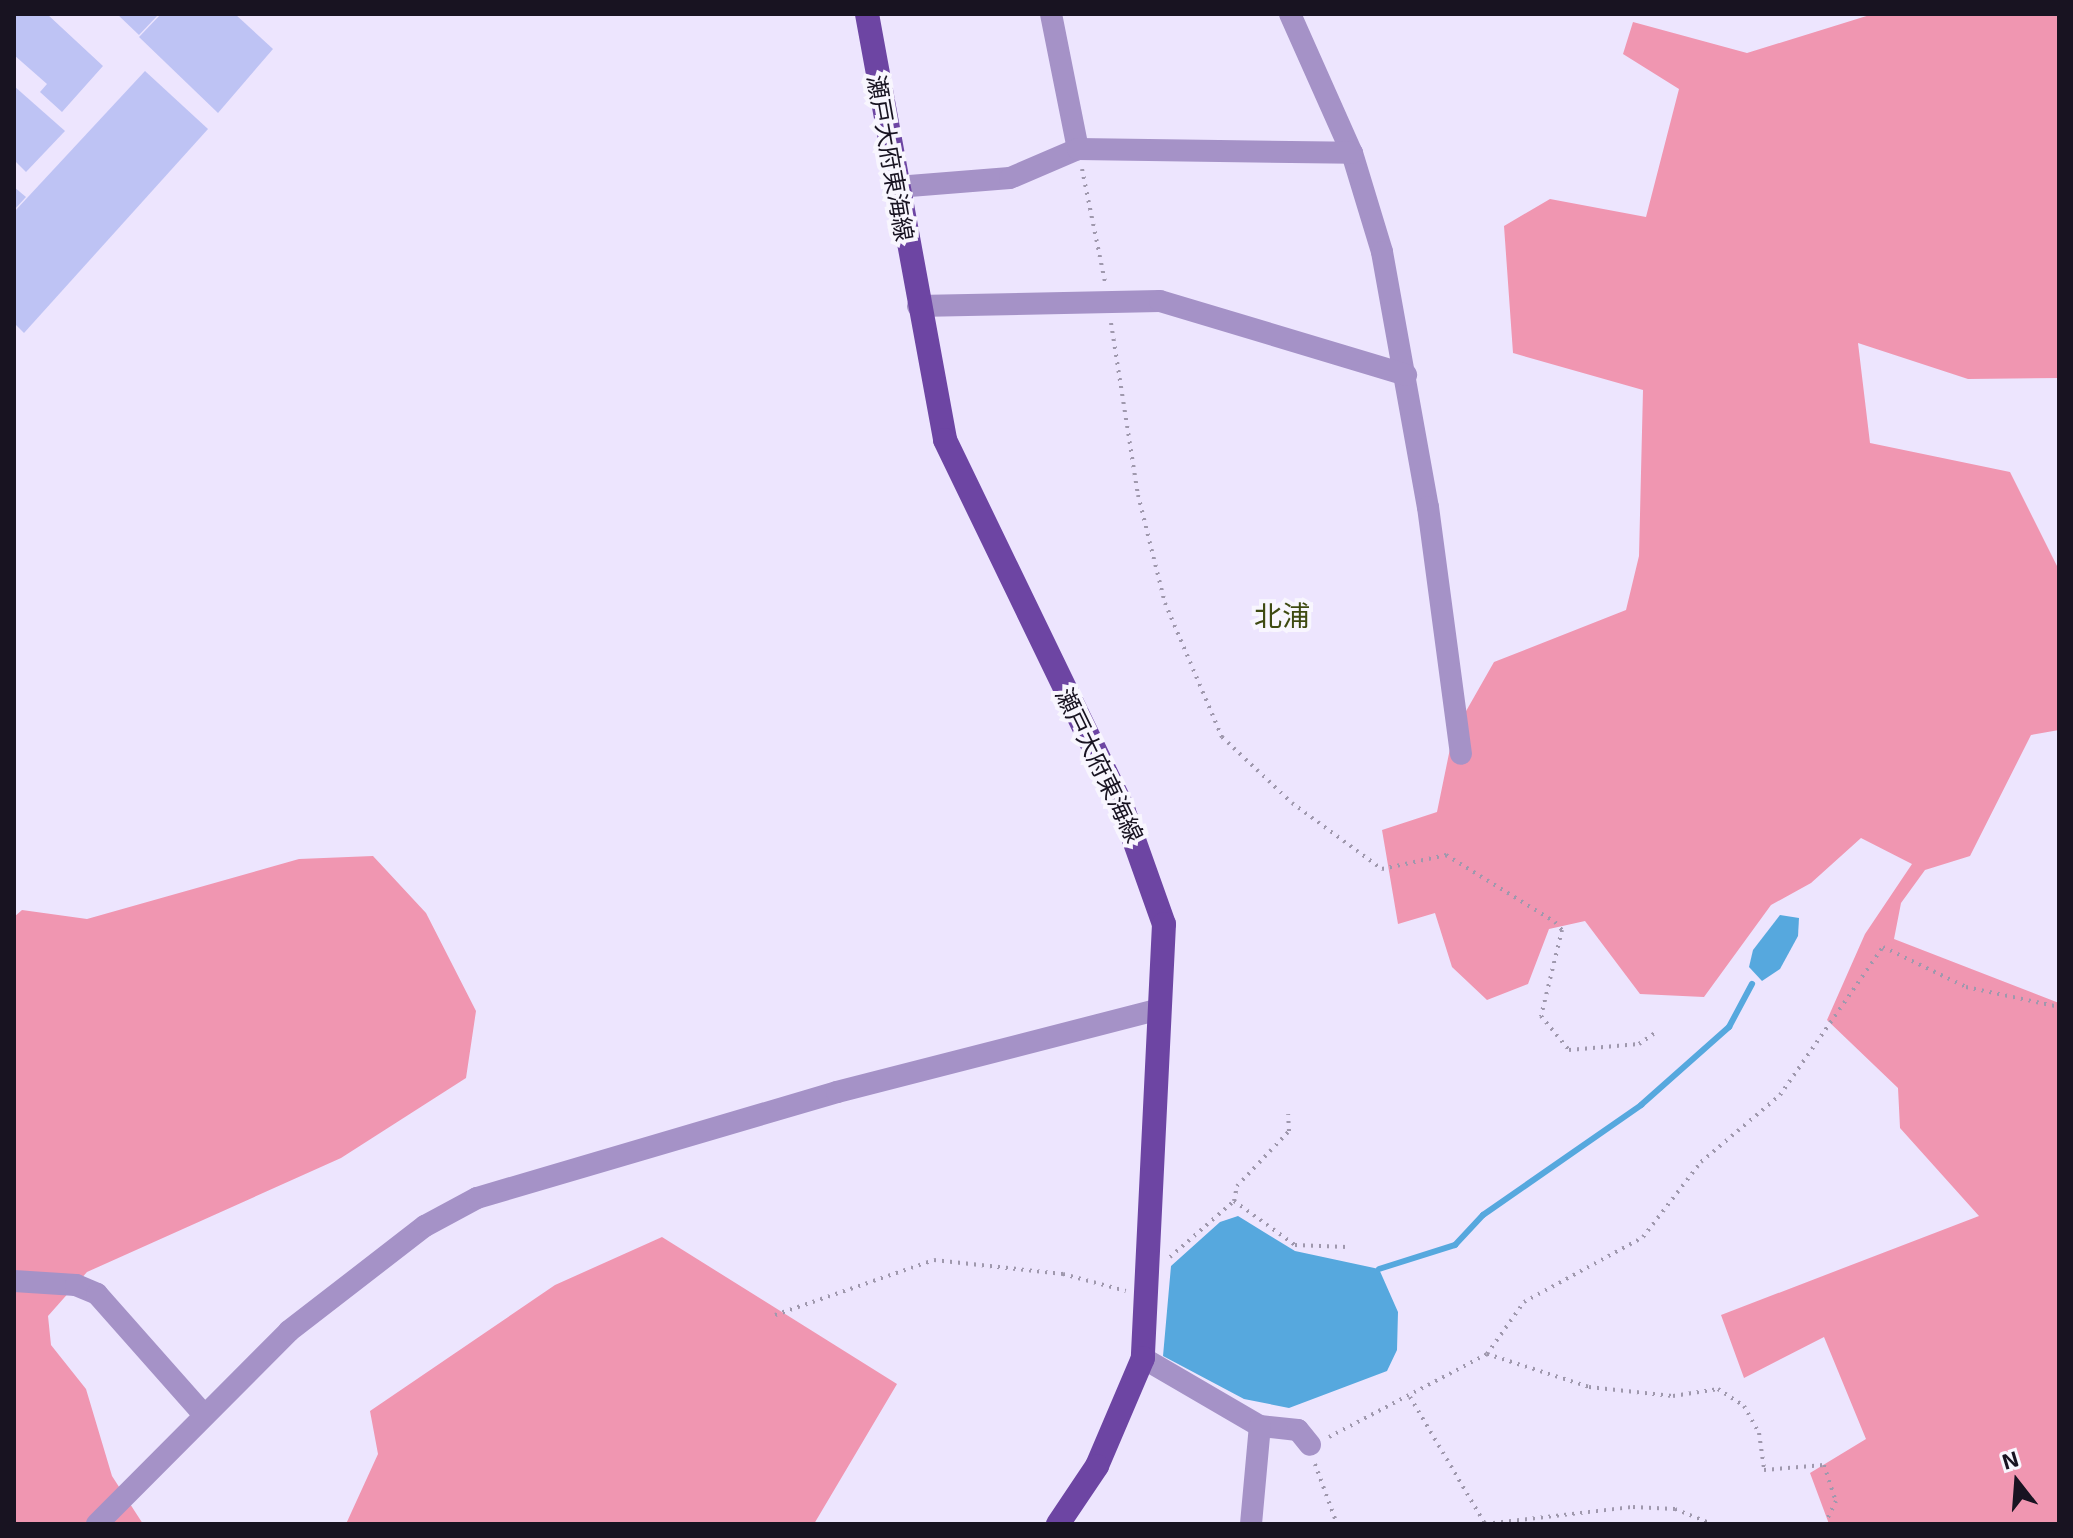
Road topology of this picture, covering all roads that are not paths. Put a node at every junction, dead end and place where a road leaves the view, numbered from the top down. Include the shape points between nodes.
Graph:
1 (867, 14) edge
2 (1051, 14) edge
3 (1290, 14) edge
4 (1078, 149) junction
5 (1352, 153) junction
6 (897, 187) junction
7 (918, 306) junction
8 (1406, 375) junction
9 (1461, 754) dead end
10 (1160, 1009) junction
11 (14, 1281) edge
12 (1143, 1358) junction
13 (204, 1415) junction
14 (1260, 1426) junction
15 (1310, 1445) road end
16 (97, 1524) edge
17 (1058, 1524) edge
18 (1251, 1524) edge

1 - 6 main road, 瀬戸大府東海線
2 - 4 street
3 - 5 street
4 - 5 street
4 - 6 street via 1010,178
5 - 8 street via 1382,252
6 - 7 main road, 瀬戸大府東海線
7 - 8 street via 1108,299 1186,306
7 - 10 main road, 瀬戸大府東海線 via 945,440 976,516 1154,882 1164,924
8 - 9 street
10 - 12 main road, 瀬戸大府東海線
10 - 13 street via 823,1096 477,1198 425,1226 289,1331
11 - 13 street via 76,1285 97,1294
12 - 14 street
12 - 17 main road, 瀬戸大府東海線 via 1097,1466
13 - 16 street
14 - 15 street via 1298,1430
14 - 18 street

